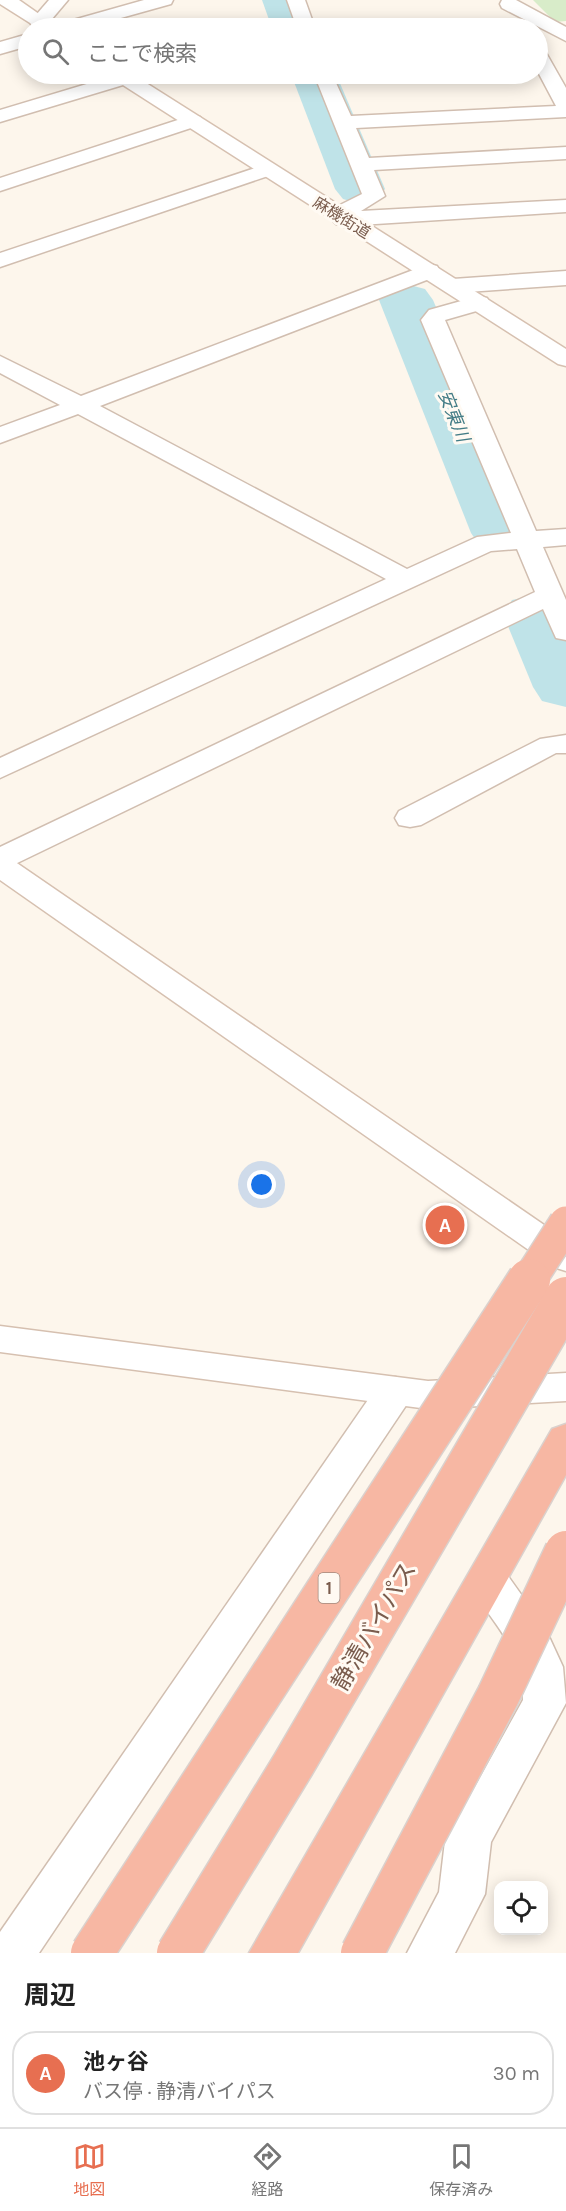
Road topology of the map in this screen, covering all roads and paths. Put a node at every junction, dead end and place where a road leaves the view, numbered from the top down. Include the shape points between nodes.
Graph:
1 (6, 0) edge
2 (59, 0) edge
3 (164, 0) edge
4 (296, 0) edge
5 (508, 2) edge
6 (34, 18) edge
7 (49, 18) edge
8 (101, 18) edge
9 (302, 18) edge
10 (517, 18) edge
11 (536, 18) edge
12 (548, 25) edge
13 (566, 35) edge
14 (18, 42) edge
15 (0, 48) edge
16 (548, 75) edge
17 (98, 84) edge
18 (135, 84) edge
19 (327, 84) edge
20 (566, 108) edge
21 (0, 116) edge
22 (193, 121) junction
23 (342, 123) junction
24 (566, 153) edge
25 (360, 165) junction
26 (267, 170) junction
27 (0, 185) edge
28 (566, 206) edge
29 (341, 217) junction
30 (0, 260) edge
31 (429, 271) junction
32 (566, 278) edge
33 (453, 286) junction
34 (479, 303) junction
35 (566, 359) edge
36 (0, 363) edge
37 (80, 406) junction
38 (0, 436) edge
39 (566, 537) edge
40 (527, 540) junction
41 (407, 580) junction
42 (550, 595) junction
43 (566, 632) edge
44 (566, 744) edge
45 (0, 769) edge
46 (410, 818) dead end
47 (0, 859) edge
48 (0, 866) edge
49 (566, 1223) edge
50 (566, 1258) edge
51 (566, 1280) edge
52 (566, 1298) edge
53 (0, 1339) edge
54 (566, 1387) edge
55 (502, 1390) junction
56 (395, 1391) junction
57 (566, 1439) edge
58 (566, 1460) edge
59 (566, 1552) edge
60 (493, 1587) junction
61 (12, 1953) edge
62 (92, 1953) edge
63 (162, 1953) edge
64 (178, 1953) edge
65 (273, 1953) edge
66 (284, 1953) edge
67 (362, 1953) edge
68 (431, 1953) edge

1 - 6 street
2 - 7 street
3 - 8 street
4 - 9 street
5 - 10 street
5 - 11 street
12 - 13 street
14 - 15 street
16 - 20 street
17 - 21 street
18 - 22 street, 麻機街道
19 - 23 street
20 - 23 street
22 - 26 street, 麻機街道
22 - 27 street
23 - 25 street
24 - 25 street
25 - 29 street via 374,196
26 - 29 street, 麻機街道
26 - 30 street
28 - 29 street
29 - 31 street, 麻機街道
31 - 33 street, 麻機街道
31 - 37 street
32 - 33 street
33 - 34 street, 麻機街道
34 - 35 street, 麻機街道
34 - 40 street via 437,315 433,320
36 - 37 street
37 - 38 street
37 - 41 street
39 - 40 street
40 - 41 street via 486,543
40 - 42 street
41 - 45 street
42 - 43 street
42 - 47 street
44 - 46 street via 550,745
48 - 50 street
49 - 62 highway, 1, bridge
51 - 55 highway
52 - 64 highway, 静清バイパス, bridge via 293,1765
53 - 56 street
54 - 55 street
55 - 56 street via 428,1395
55 - 63 highway
56 - 61 street
57 - 65 highway
58 - 60 highway
59 - 67 highway, bridge via 498,1696
60 - 66 highway
60 - 68 street via 540,1654 546,1678 545,1701 468,1841 462,1894

